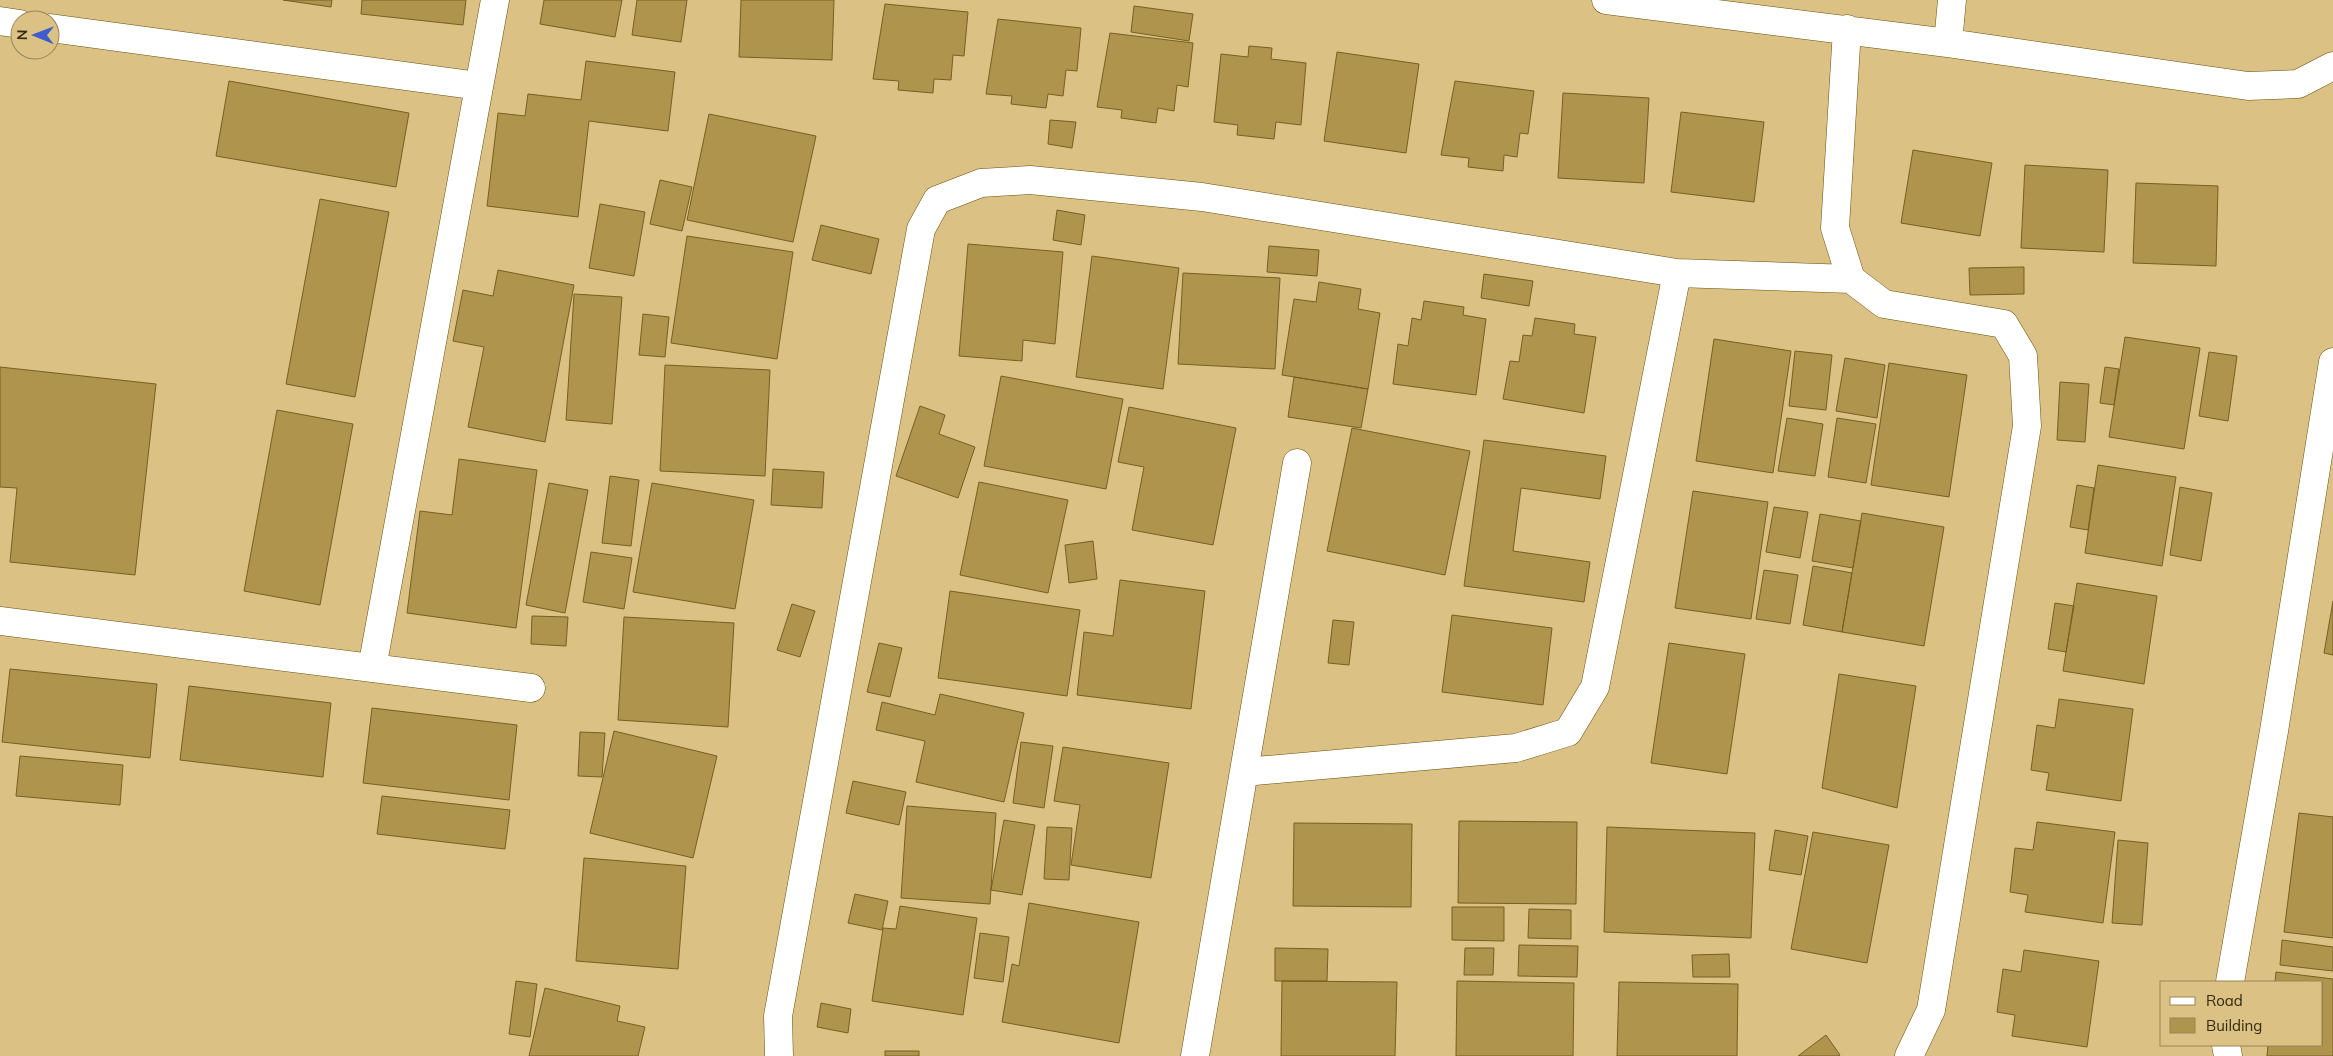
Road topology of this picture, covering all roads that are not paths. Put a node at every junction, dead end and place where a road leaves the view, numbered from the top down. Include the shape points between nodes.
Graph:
1 (495, 0) edge
2 (1606, 0) edge
3 (1952, 0) edge
4 (60, 29) edge
5 (1847, 29) junction
6 (1948, 43) junction
7 (2333, 66) edge
8 (479, 86) junction
9 (1677, 273) junction
10 (1851, 279) junction
11 (2333, 362) edge
12 (1297, 463) dead end
13 (0, 621) edge
14 (372, 668) junction
15 (531, 688) dead end
16 (1244, 772) junction
17 (2230, 981) edge
18 (780, 1056) edge
19 (1195, 1056) edge
20 (1909, 1056) edge

1 - 8 street
2 - 5 street
3 - 6 street
4 - 8 street
5 - 6 street
5 - 10 street via 1835,228
6 - 7 street via 2248,86 2298,84
8 - 14 street
9 - 10 street
9 - 16 street via 1595,687 1568,732 1516,748
9 - 18 street via 1192,196 1030,180 981,183 937,200 921,229 778,1016
10 - 20 street via 1884,304 2004,324 2023,356 2027,426 1931,1010
11 - 17 street
12 - 16 street
13 - 14 street
14 - 15 street
16 - 19 street

